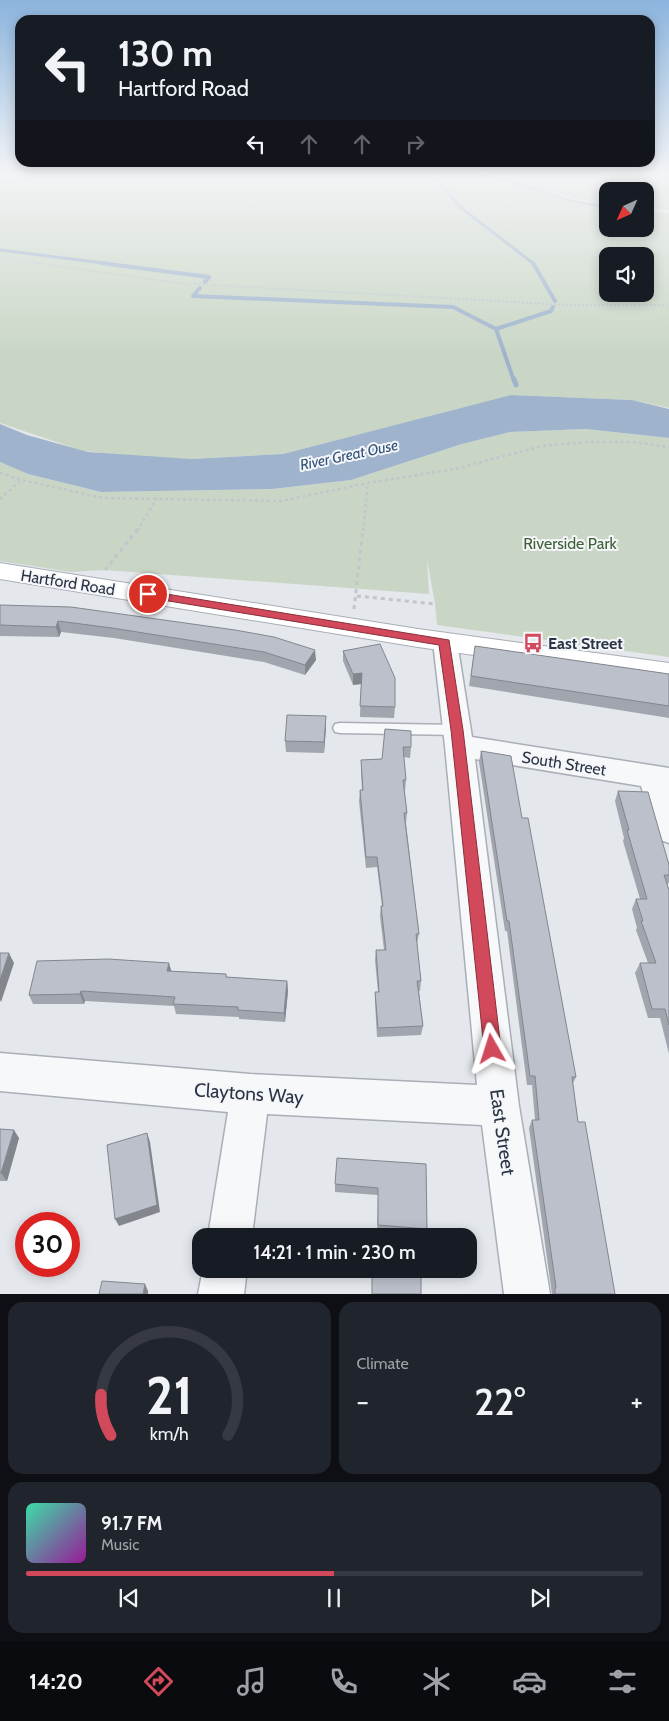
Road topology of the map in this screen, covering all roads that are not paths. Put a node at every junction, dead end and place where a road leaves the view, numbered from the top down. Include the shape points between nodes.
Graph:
1 (0, 571) edge
2 (445, 642) junction
3 (669, 673) edge
4 (340, 728) dead end
5 (458, 738) junction
6 (661, 778) edge
7 (669, 830) edge
8 (0, 1072) edge
9 (250, 1094) junction
10 (499, 1106) junction
11 (231, 1228) edge
12 (224, 1278) edge
13 (221, 1294) edge
14 (526, 1294) edge

1 - 2 main road, Hartford Road
2 - 3 main road, Hartford Road
2 - 5 street, East Street
4 - 5 lane
5 - 6 street, South Street
5 - 10 street, East Street
6 - 7 street
8 - 9 street, Claytons Way
9 - 10 street, Claytons Way
9 - 11 street
10 - 14 street, East Street
12 - 13 street

